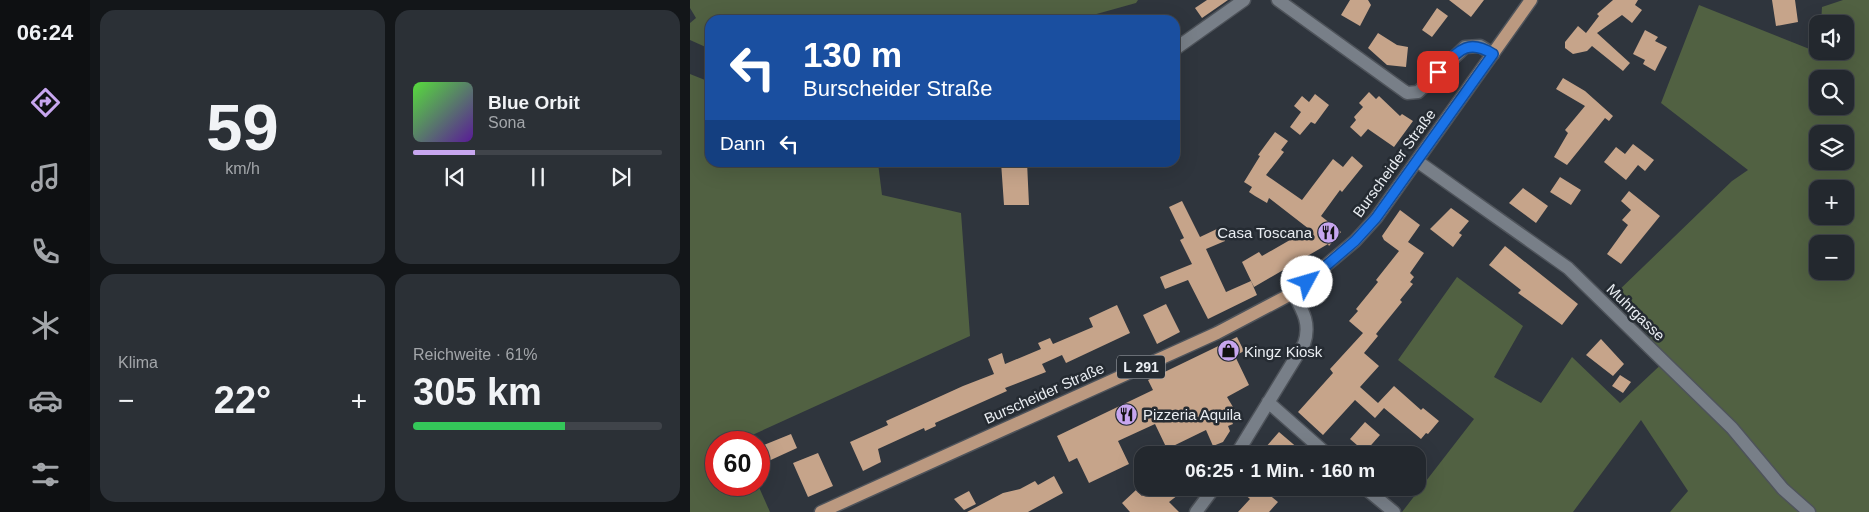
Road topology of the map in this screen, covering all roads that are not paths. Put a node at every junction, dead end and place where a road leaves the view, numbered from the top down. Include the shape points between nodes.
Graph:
1 (1244, 0) edge
2 (1278, 0) edge
3 (1531, 0) edge
4 (1180, 45) edge
5 (1493, 54) junction
6 (1418, 161) junction
7 (1293, 293) junction
8 (1268, 402) junction
9 (1241, 446) edge
10 (1318, 446) edge
11 (1208, 496) edge
12 (1375, 496) edge
13 (821, 512) edge
14 (1196, 512) edge
15 (1394, 512) edge
16 (1809, 512) edge

1 - 4 street
2 - 5 street, Burscheider Straße via 1407,93 1418,92 1465,47 1480,46
3 - 5 main road, Burscheider Straße / L 291
5 - 6 main road, Burscheider Straße / L 291
6 - 7 main road, Burscheider Straße / L 291 via 1355,241
6 - 16 street, Muhrgasse via 1568,268 1732,428 1783,489
7 - 8 street via 1306,320 1308,333
7 - 13 main road, Burscheider Straße / L 291 via 1217,333
8 - 9 street
8 - 10 street
11 - 14 street
12 - 15 street

